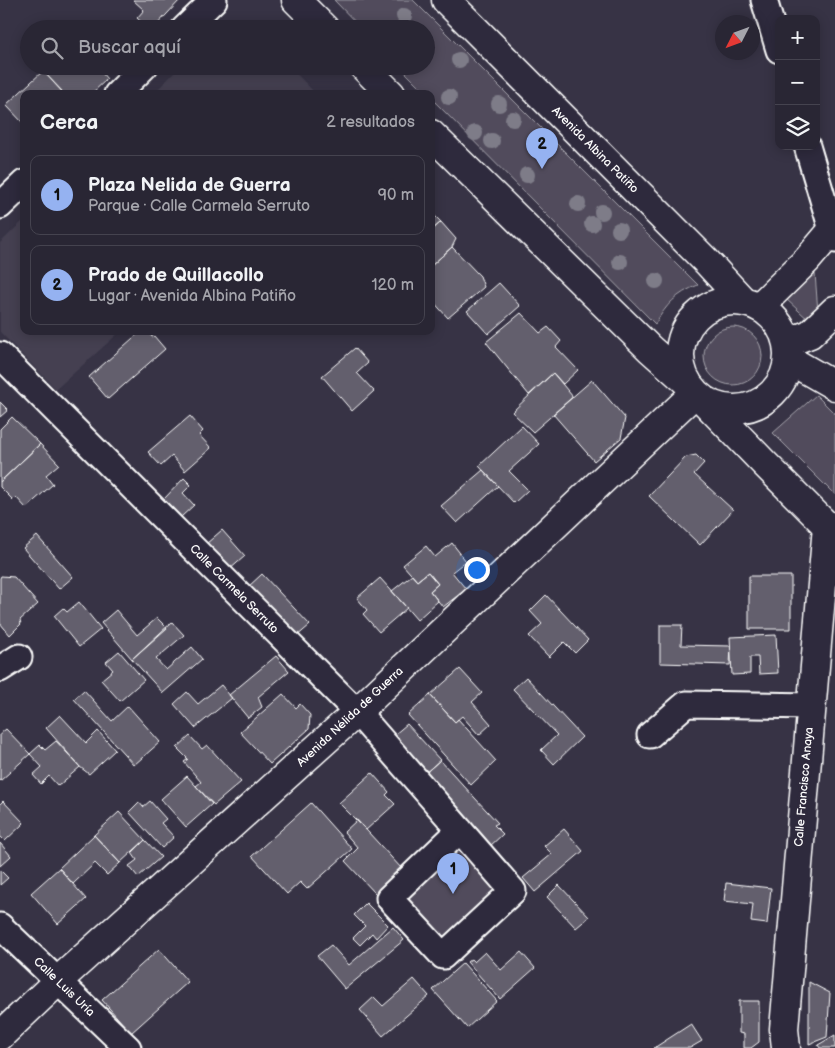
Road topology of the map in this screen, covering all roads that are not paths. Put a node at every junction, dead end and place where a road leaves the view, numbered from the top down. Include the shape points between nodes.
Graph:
1 (214, 0) edge
2 (296, 0) edge
3 (446, 0) edge
4 (764, 0) edge
5 (193, 20) edge
6 (316, 20) edge
7 (775, 37) edge
8 (136, 75) edge
9 (372, 75) edge
10 (120, 90) edge
11 (387, 90) edge
12 (435, 138) edge
13 (808, 150) edge
14 (20, 187) edge
15 (0, 206) edge
16 (834, 232) edge
17 (751, 304) junction
18 (835, 310) edge
19 (788, 351) junction
20 (0, 355) edge
21 (835, 386) edge
22 (696, 392) junction
23 (831, 530) edge
24 (811, 706) junction
25 (357, 712) junction
26 (650, 735) dead end
27 (460, 830) junction
28 (0, 926) edge
29 (58, 981) junction
30 (0, 1036) edge
31 (128, 1048) edge
32 (786, 1048) edge

1 - 5 street
2 - 6 main road
3 - 17 main road, Avenida Albina Patiño
4 - 7 street
8 - 10 street
9 - 11 main road
12 - 22 main road
13 - 16 street
14 - 15 street
16 - 17 main road via 807,260
17 - 19 main road via 772,316 782,329
17 - 22 main road via 730,301 717,304 704,309 686,329 681,342 681,369
18 - 19 main road
19 - 21 main road
19 - 22 main road via 785,375 777,389 752,407 722,408
20 - 25 street, Calle Carmela Serruto
22 - 23 main road
22 - 25 main road, Avenida Nélida de Guerra
23 - 24 main road, Calle Francisco Anaya
24 - 26 street via 686,704
24 - 32 main road, Calle Francisco Anaya via 784,1029
25 - 27 street, Calle Carmela Serruto
25 - 29 main road, Avenida Nélida de Guerra
27 - 27 street, Calle Carmela Serruto via 389,898 443,956 513,891
28 - 29 street, Calle Luis Uría
29 - 30 main road, Avenida Nélida de Guerra
29 - 31 street, Calle Luis Uría

